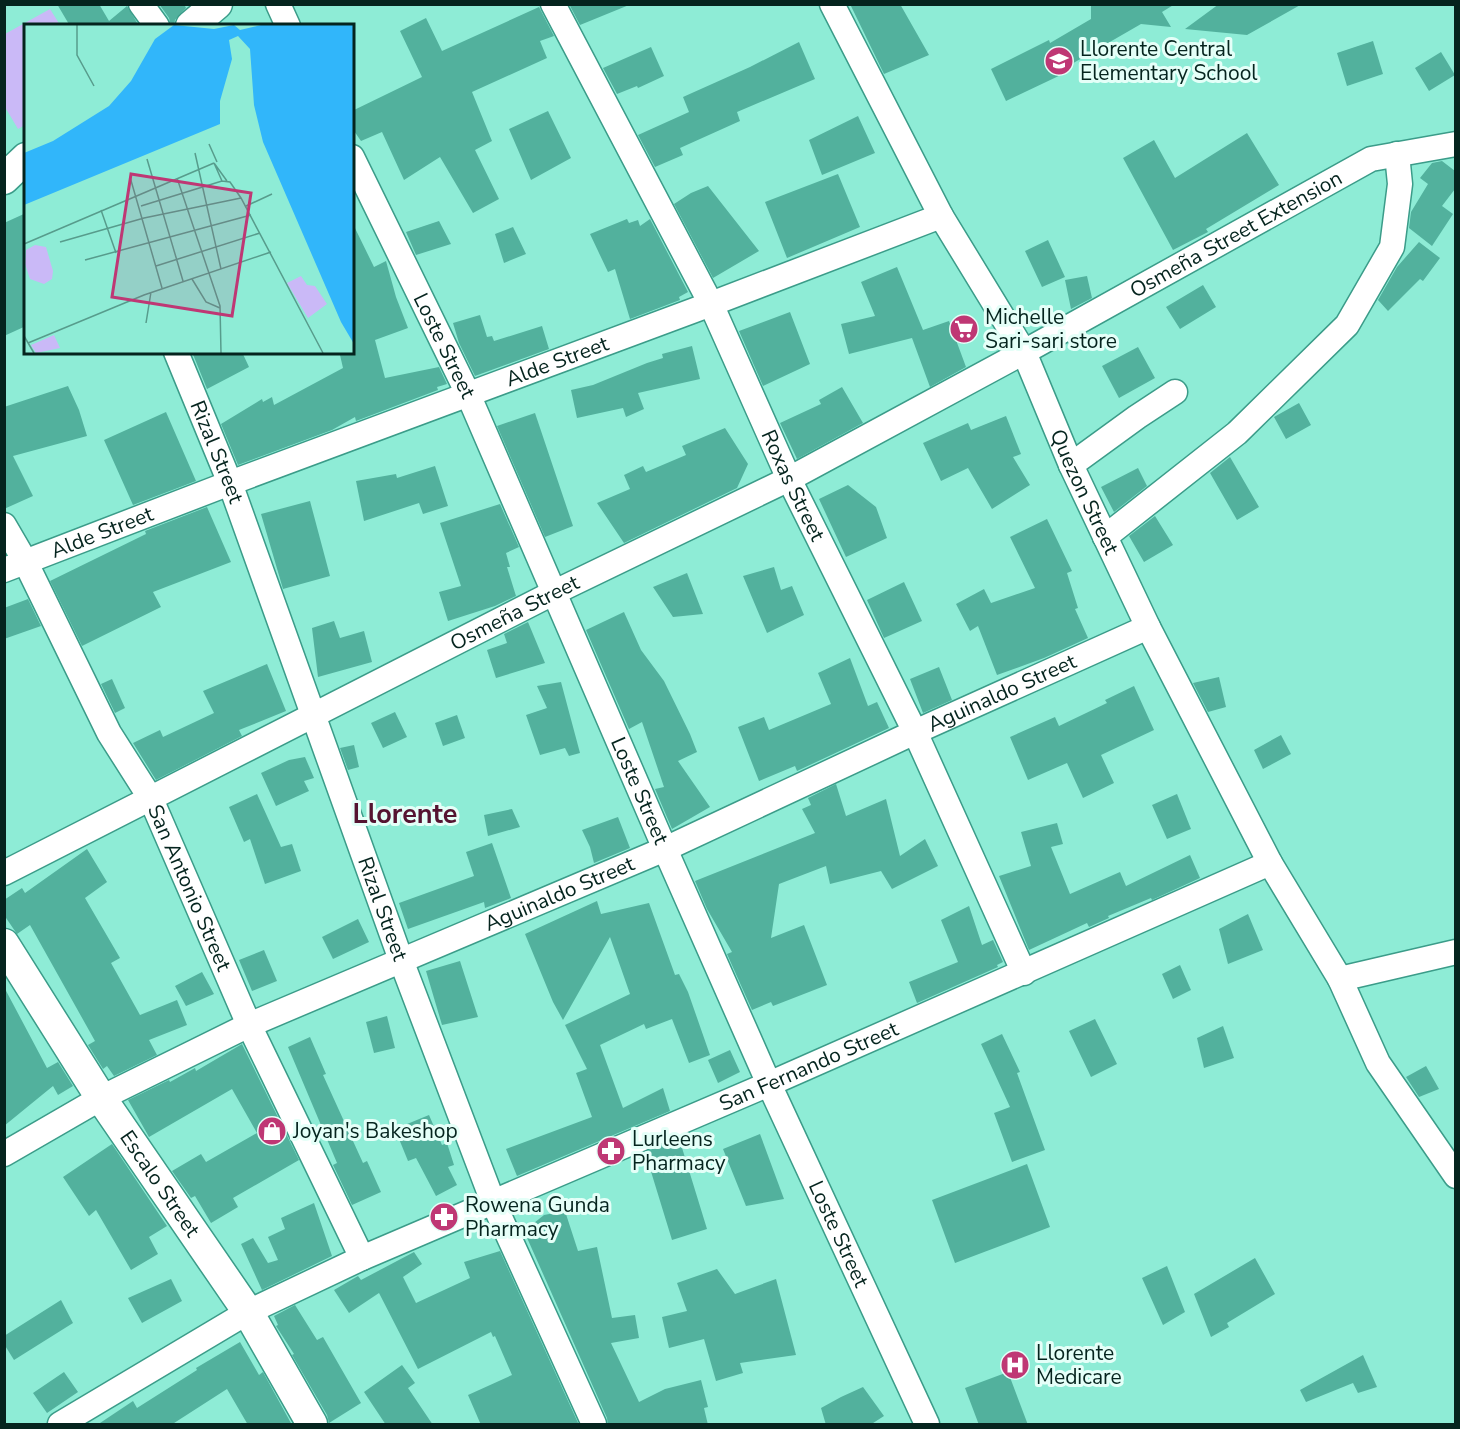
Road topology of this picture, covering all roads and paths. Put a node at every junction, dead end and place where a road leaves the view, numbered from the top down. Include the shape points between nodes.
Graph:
1 (141, 4) edge
2 (217, 4) edge
3 (278, 4) edge
4 (553, 4) edge
5 (832, 4) edge
6 (156, 24) edge
7 (193, 24) edge
8 (287, 24) edge
9 (1455, 144) edge
10 (1397, 154) junction
11 (24, 160) edge
12 (354, 161) edge
13 (4, 179) edge
14 (941, 216) junction
15 (711, 304) junction
16 (1024, 352) junction
17 (177, 354) edge
18 (1176, 392) dead end
19 (468, 394) junction
20 (1071, 465) junction
21 (789, 479) junction
22 (230, 483) junction
23 (4, 525) edge
24 (1105, 537) junction
25 (15, 565) edge
26 (553, 593) junction
27 (1148, 627) junction
28 (314, 714) junction
29 (915, 732) junction
30 (151, 799) junction
31 (664, 849) junction
32 (1270, 863) junction
33 (4, 873) edge
34 (4, 945) edge
35 (1455, 952) edge
36 (400, 960) junction
37 (1024, 973) junction
38 (1340, 979) junction
39 (249, 1025) junction
40 (770, 1084) junction
41 (101, 1098) junction
42 (4, 1154) edge
43 (1455, 1176) edge
44 (494, 1202) junction
45 (362, 1258) junction
46 (248, 1312) junction
47 (60, 1425) edge
48 (312, 1425) edge
49 (594, 1425) edge
50 (927, 1425) edge

1 - 6 street
2 - 7 street
3 - 8 street
4 - 15 street, Roxas Street
5 - 14 street, Quezon Street
9 - 10 street, Osmeña Street Extension
10 - 16 street, Osmeña Street Extension via 1371,159
10 - 24 street via 1400,184 1392,247 1347,325 1237,433
11 - 13 street
12 - 19 street, Loste Street
14 - 15 street, Alde Street
14 - 16 street, Quezon Street
15 - 19 street, Alde Street
15 - 21 street, Roxas Street
16 - 20 street, Quezon Street
16 - 21 street, Osmeña Street
17 - 22 street, Rizal Street
18 - 20 street
19 - 22 street, Alde Street
19 - 26 street, Loste Street
20 - 24 street, Quezon Street
21 - 26 street, Osmeña Street
21 - 29 street, Roxas Street
22 - 25 street, Alde Street
22 - 28 street, Rizal Street
23 - 25 street, San Antonio Street
24 - 27 street, Quezon Street
25 - 30 street, San Antonio Street via 109,733
26 - 28 street, Osmeña Street
26 - 31 street, Loste Street
27 - 29 street, Aguinaldo Street
27 - 32 street, Quezon Street
28 - 30 street, Osmeña Street
28 - 36 street, Rizal Street
29 - 31 street, Aguinaldo Street
29 - 37 street, Roxas Street
30 - 33 street, Osmeña Street
30 - 39 street, San Antonio Street
31 - 36 street, Aguinaldo Street
31 - 40 street, Loste Street
32 - 37 street, San Fernando Street
32 - 38 street, Quezon Street
34 - 41 street, Escalo Street
35 - 38 street
36 - 39 street, Aguinaldo Street
36 - 44 street, Rizal Street
37 - 40 street, San Fernando Street
38 - 43 street, Quezon Street via 1378,1063
39 - 41 street, Aguinaldo Street
39 - 45 street, San Antonio Street
40 - 44 street, San Fernando Street
40 - 50 street, Loste Street
41 - 42 street, Aguinaldo Street
41 - 46 street, Escalo Street
44 - 45 street, San Fernando Street
44 - 49 street, Rizal Street
45 - 46 street, San Fernando Street
46 - 47 street, San Fernando Street
46 - 48 street, Escalo Street

